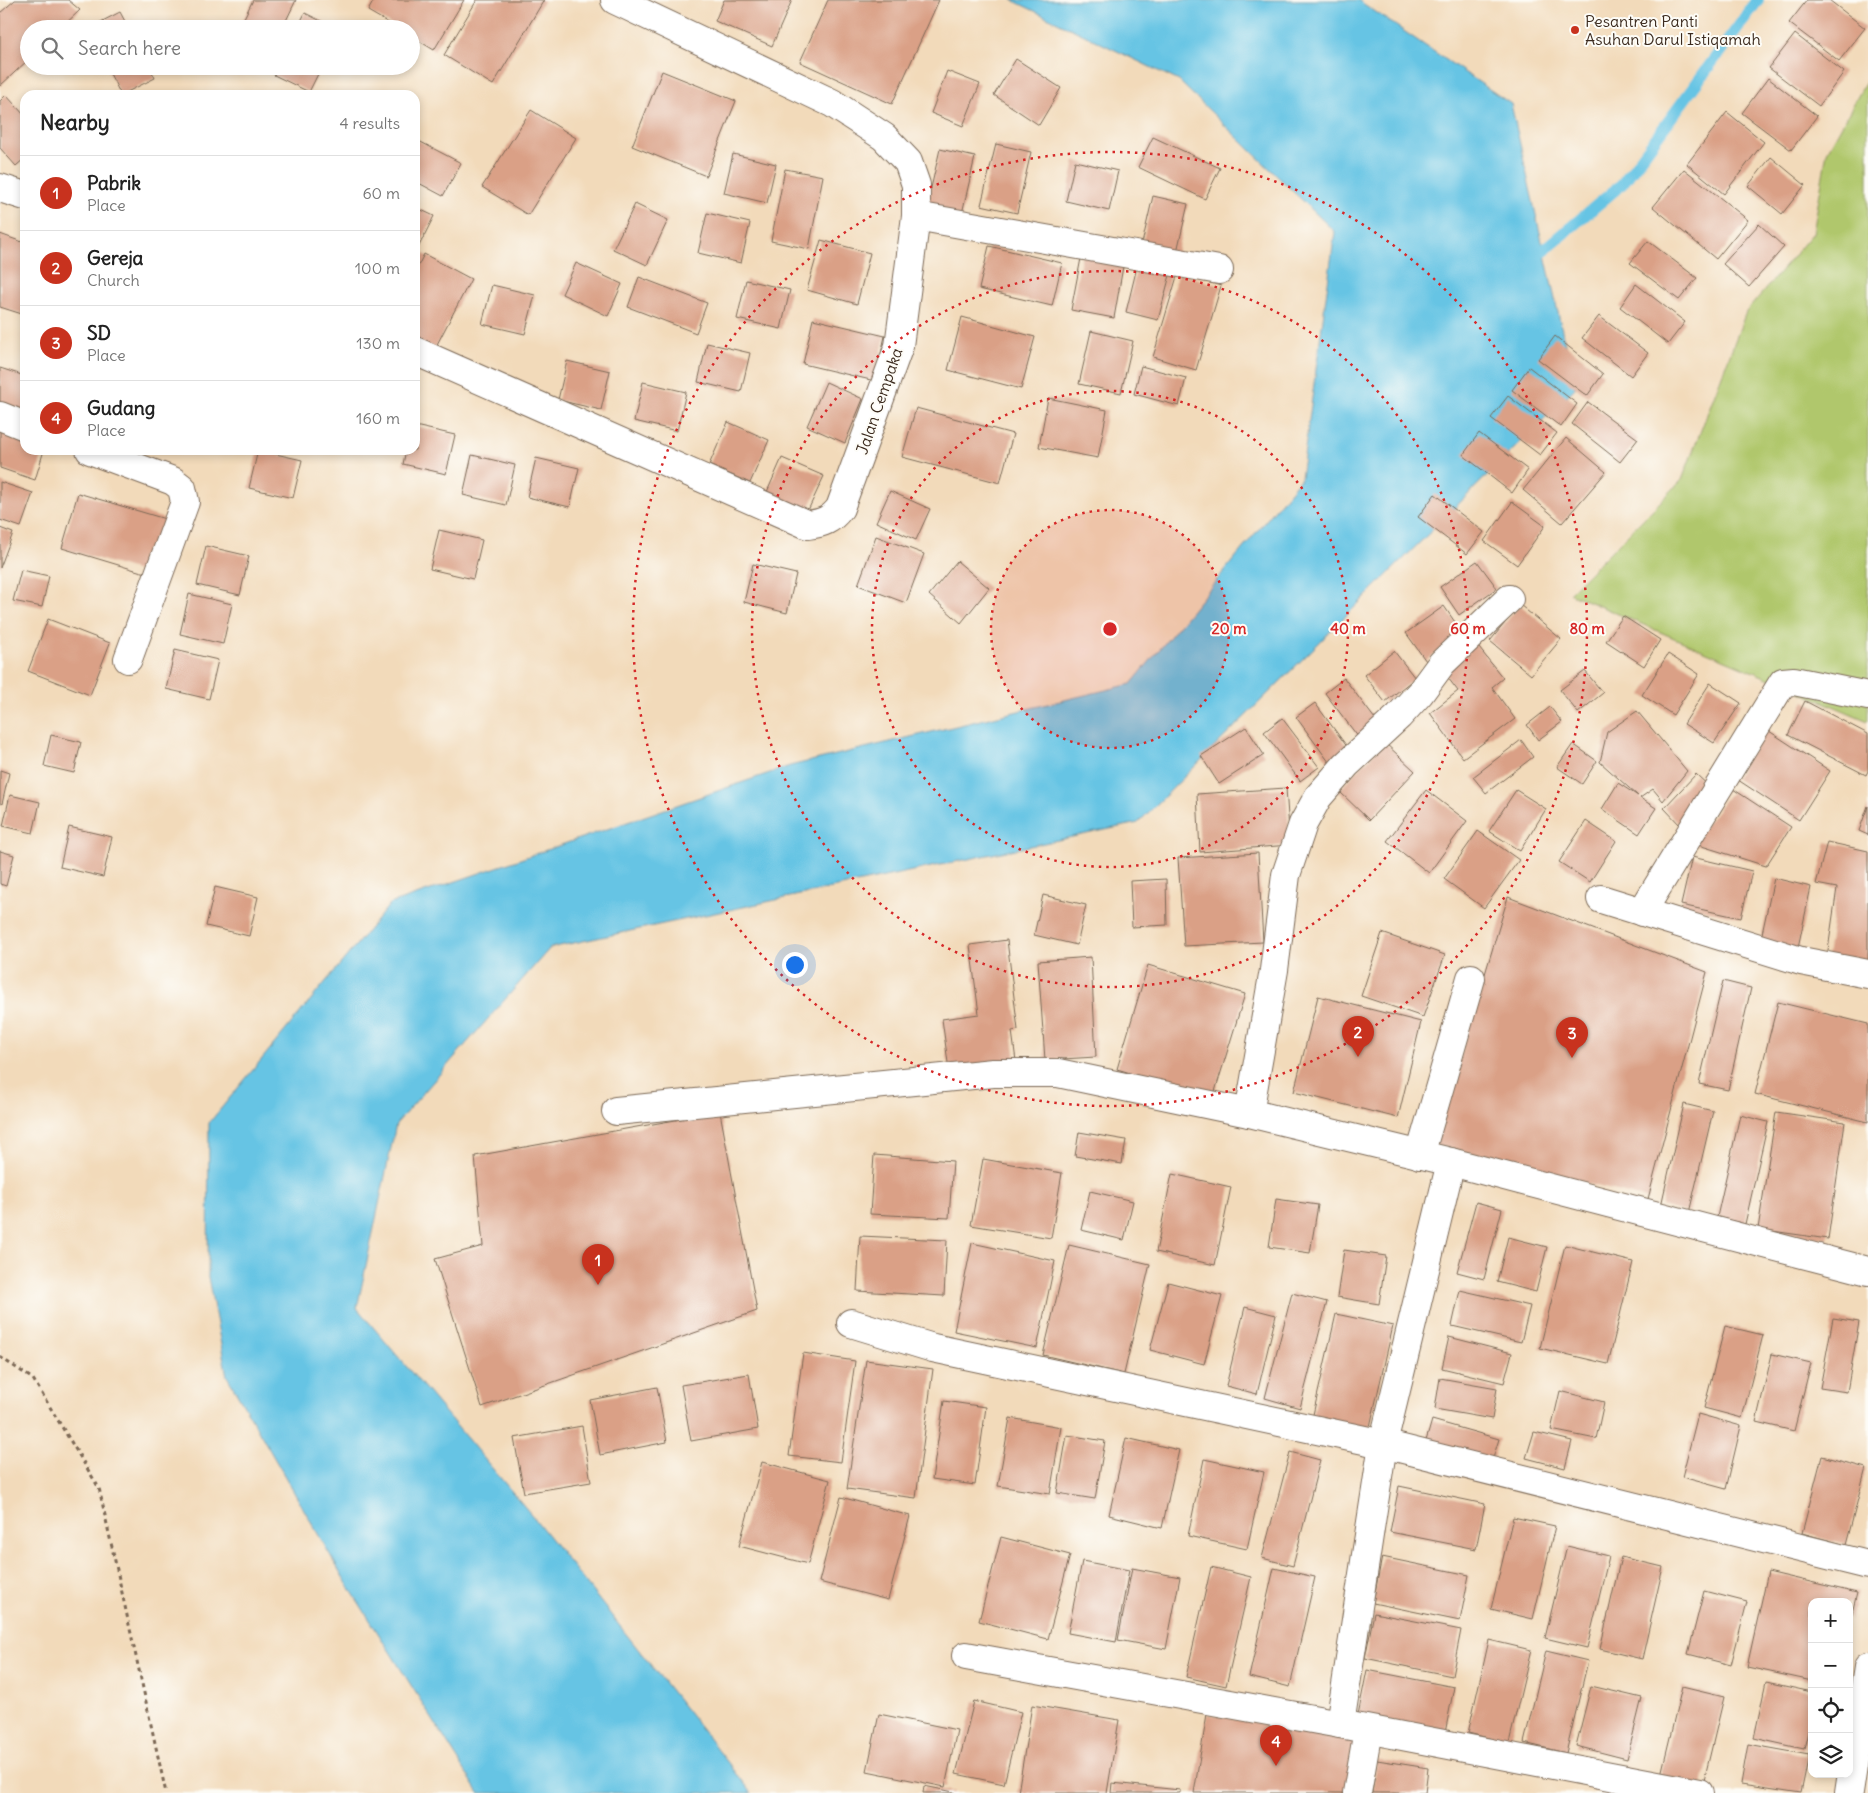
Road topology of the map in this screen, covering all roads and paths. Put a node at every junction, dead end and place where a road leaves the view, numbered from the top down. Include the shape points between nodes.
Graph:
1 (615, 0) edge
2 (0, 188) edge
3 (20, 194) edge
4 (916, 216) junction
5 (1219, 270) dead end
6 (420, 353) edge
7 (0, 416) edge
8 (20, 424) edge
9 (103, 455) edge
10 (1509, 599) dead end
11 (128, 659) dead end
12 (1868, 696) edge
13 (1601, 899) dead end
14 (1642, 912) junction
15 (1868, 974) edge
16 (1471, 978) dead end
17 (616, 1111) dead end
18 (1249, 1113) junction
19 (1420, 1155) junction
20 (1451, 1162) junction
21 (1868, 1271) edge
22 (851, 1323) dead end
23 (0, 1357) edge
24 (1384, 1444) junction
25 (1868, 1565) edge
26 (966, 1656) dead end
27 (1868, 1667) edge
28 (1340, 1724) junction
29 (1368, 1730) junction
30 (166, 1793) edge
31 (1357, 1793) edge
32 (1699, 1793) edge
33 (1849, 1793) edge

1 - 4 street, Jalan Cempaka via 832,104 884,137 908,162 916,185
2 - 3 street
4 - 5 street
4 - 6 street, Jalan Cempaka via 899,346 846,496 832,519 821,524 808,525
7 - 8 street
9 - 11 street via 173,481 182,488 185,502
10 - 18 street via 1442,663 1399,716 1340,772 1318,797 1303,824 1286,875 1274,970
12 - 14 street via 1794,681 1783,682
13 - 14 street
14 - 15 street via 1801,961
16 - 19 street
17 - 18 street via 993,1073 1058,1073
18 - 19 street
19 - 20 street
20 - 21 street
20 - 24 street
22 - 24 street via 933,1348
23 - 30 path via 33,1378 100,1488
24 - 25 street
24 - 28 street
26 - 28 street
27 - 33 street
28 - 29 street
29 - 31 street
29 - 32 street

